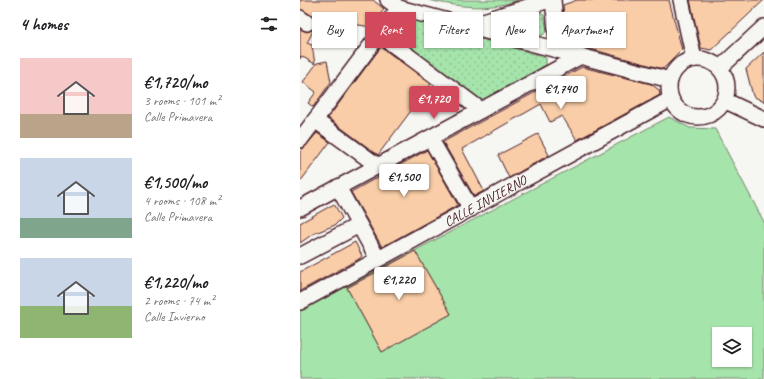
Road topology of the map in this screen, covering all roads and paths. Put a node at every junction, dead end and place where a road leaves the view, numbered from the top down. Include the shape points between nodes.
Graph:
1 (549, 0) edge
2 (552, 0) edge
3 (681, 0) edge
4 (393, 4) edge
5 (424, 13) edge
6 (483, 21) edge
7 (764, 27) edge
8 (483, 30) edge
9 (369, 48) edge
10 (398, 48) edge
11 (558, 50) junction
12 (581, 56) junction
13 (694, 59) junction
14 (720, 68) junction
15 (670, 80) junction
16 (671, 100) junction
17 (726, 100) junction
18 (481, 110) junction
19 (764, 119) edge
20 (315, 120) junction
21 (430, 138) junction
22 (300, 140) edge
23 (378, 166) junction
24 (338, 187) junction
25 (300, 208) edge
26 (471, 209) junction
27 (359, 224) junction
28 (300, 256) edge
29 (378, 259) junction
30 (300, 302) edge

1 - 6 street
2 - 11 street
3 - 13 street
4 - 5 street
7 - 14 street
8 - 11 street
9 - 20 street
10 - 18 street
11 - 12 street
12 - 15 street
12 - 18 street
13 - 14 street via 713,62
13 - 15 street via 675,70
14 - 17 street via 726,78
15 - 16 street
16 - 17 street via 687,116 698,118 714,113
16 - 26 street, CALLE INVIERNO
17 - 19 street
18 - 21 street
20 - 22 street
20 - 23 street
21 - 23 street
21 - 26 street
23 - 24 street
24 - 25 street
24 - 27 street
26 - 29 street, CALLE INVIERNO
27 - 28 street
27 - 29 street
29 - 30 street, CALLE INVIERNO

